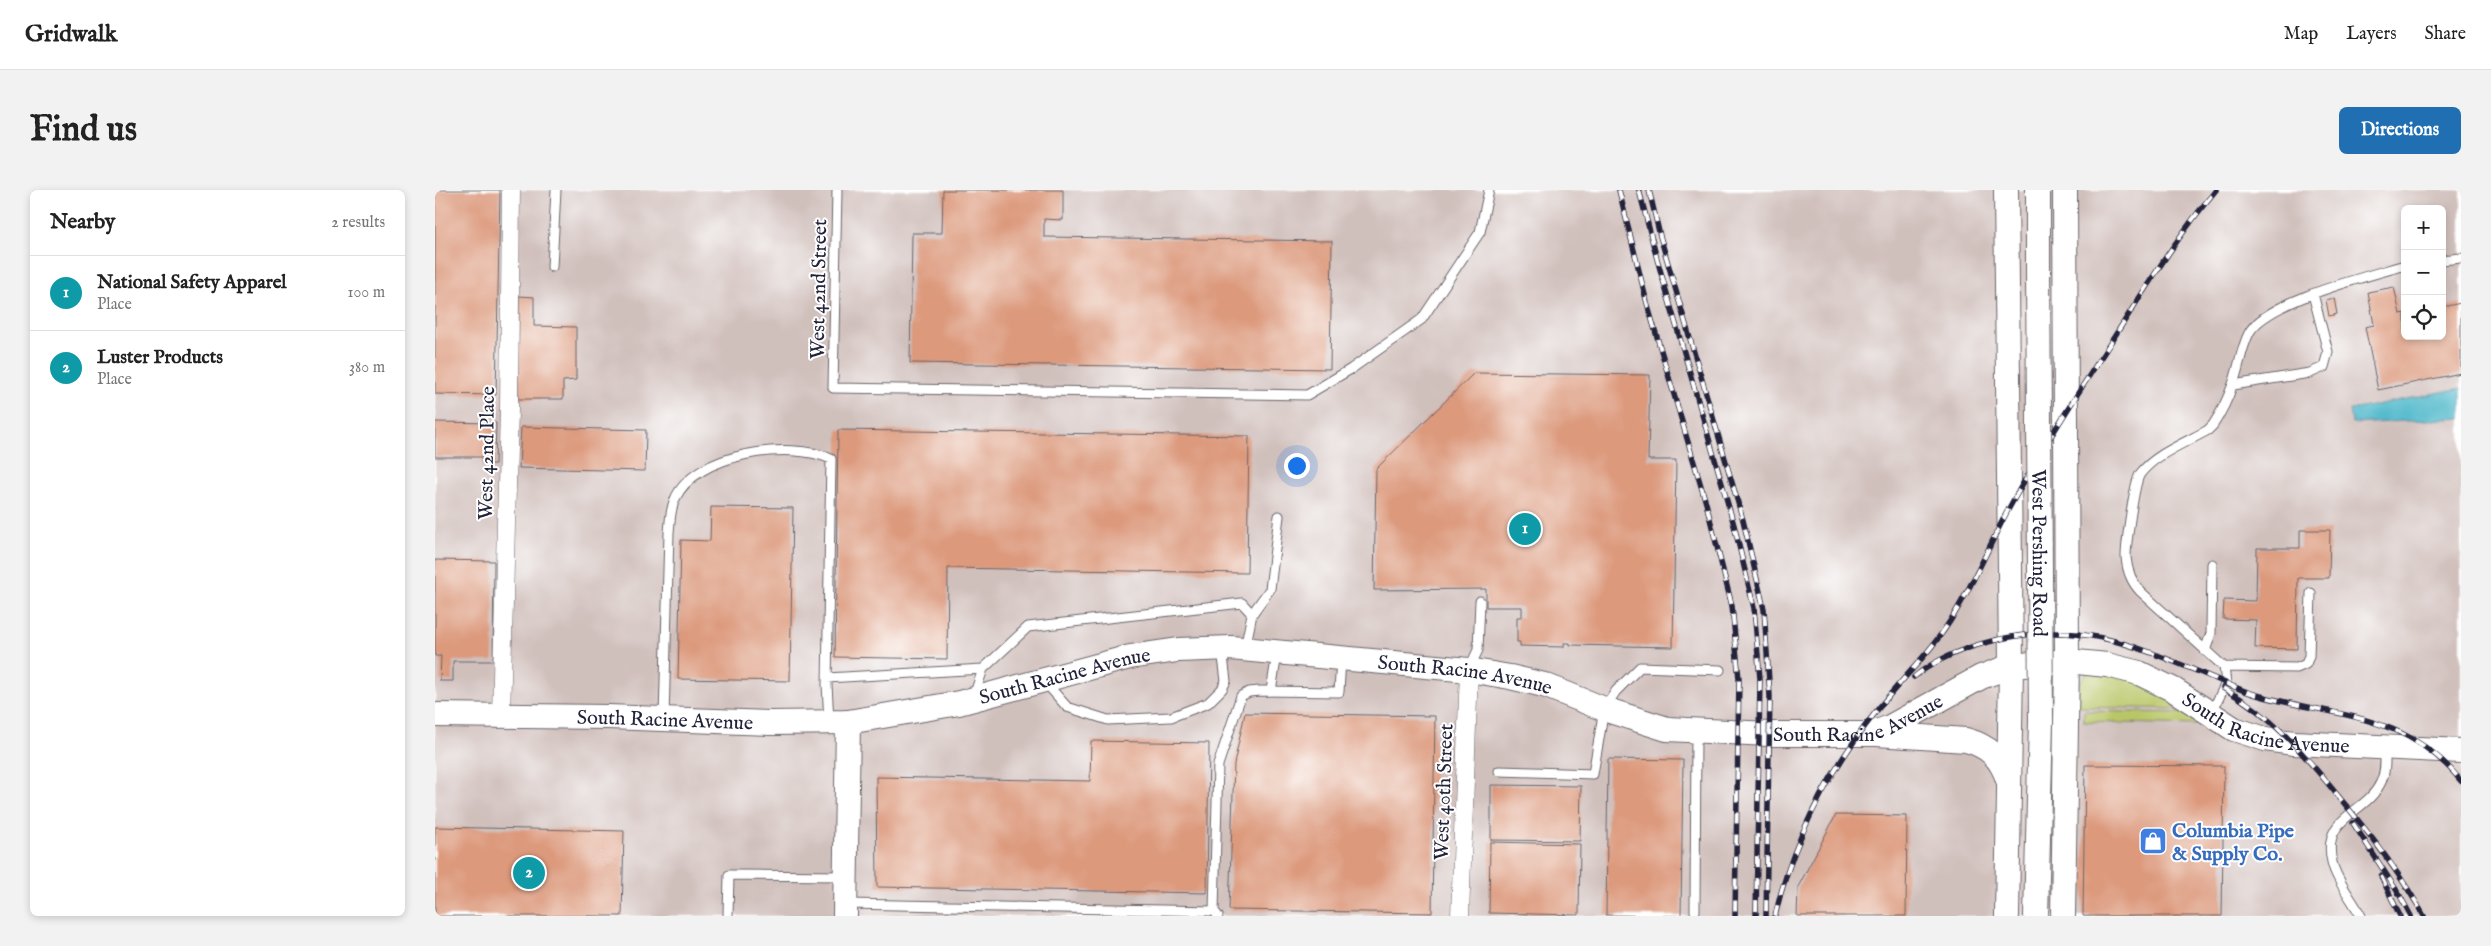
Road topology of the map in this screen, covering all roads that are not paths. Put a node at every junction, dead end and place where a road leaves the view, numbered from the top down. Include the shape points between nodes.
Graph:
1 (511, 190) edge
2 (556, 190) edge
3 (837, 190) edge
4 (1489, 190) edge
5 (2006, 190) edge
6 (2038, 190) edge
7 (2065, 190) edge
8 (2461, 258) edge
9 (2446, 260) edge
10 (2401, 266) edge
11 (553, 267) dead end
12 (2313, 294) junction
13 (2233, 385) junction
14 (1279, 516) dead end
15 (2212, 564) dead end
16 (2311, 593) dead end
17 (1480, 601) dead end
18 (1252, 614) junction
19 (1234, 649) junction
20 (2205, 651) junction
21 (1277, 652) junction
22 (1341, 658) junction
23 (2067, 661) junction
24 (2011, 666) junction
25 (2224, 667) junction
26 (983, 668) junction
27 (1469, 670) junction
28 (1720, 670) dead end
29 (827, 678) junction
30 (1043, 680) junction
31 (1271, 691) junction
32 (973, 699) junction
33 (1604, 709) junction
34 (2211, 714) junction
35 (435, 715) edge
36 (501, 716) junction
37 (664, 719) junction
38 (838, 722) junction
39 (1696, 732) junction
40 (1872, 734) junction
41 (2385, 748) junction
42 (2461, 751) edge
43 (1499, 771) dead end
44 (2009, 785) junction
45 (846, 876) junction
46 (845, 910) edge
47 (1695, 912) dead end
48 (1216, 914) edge
49 (728, 916) edge
50 (1460, 916) edge
51 (2007, 916) edge
52 (2036, 916) edge
53 (2063, 916) edge
54 (2361, 916) edge

1 - 36 street, West 42nd Place
2 - 11 lane
3 - 4 lane, West 42nd Street via 833,388 1307,395 1351,369 1422,319 1480,232
5 - 24 street
6 - 52 street, West Pershing Road, bridge via 2041,721
7 - 23 street
8 - 9 lane
10 - 12 lane
12 - 13 lane via 2275,310 2258,323 2242,350
12 - 13 lane via 2328,352 2325,366 2310,373
13 - 20 lane via 2208,430 2152,462 2139,475 2127,542 2126,558 2135,587
14 - 18 lane via 1270,589
15 - 20 lane via 2211,633
16 - 25 lane via 2306,664 2297,668
17 - 27 lane via 1478,650
18 - 19 lane
18 - 26 lane via 1242,603 1028,627
19 - 21 street, South Racine Avenue
19 - 30 street, South Racine Avenue via 1178,650 1131,657
19 - 30 lane via 1222,689 1209,703 1171,717 1108,720 1067,707
20 - 25 lane
21 - 22 street, South Racine Avenue
21 - 31 lane
22 - 27 street, South Racine Avenue
22 - 31 lane via 1339,692
23 - 24 street, South Racine Avenue
23 - 34 street, South Racine Avenue via 2107,665 2139,673 2174,690
23 - 53 street
24 - 40 street, South Racine Avenue via 1981,676
24 - 44 street
25 - 34 lane via 2226,683
26 - 29 lane
26 - 32 lane
27 - 33 street, South Racine Avenue via 1544,685
27 - 50 street, West 40th Street
28 - 33 lane via 1641,667 1616,691
29 - 37 lane via 831,459 819,453 750,452 695,475 675,497 669,533
29 - 38 lane
30 - 32 street, South Racine Avenue
31 - 48 lane via 1249,692 1241,696 1218,765
32 - 38 street, South Racine Avenue via 909,713
33 - 39 street, South Racine Avenue via 1667,730
33 - 43 lane via 1593,774
34 - 41 street, South Racine Avenue via 2234,729 2265,739
35 - 36 street, South Racine Avenue
36 - 37 street, South Racine Avenue
37 - 38 street, South Racine Avenue
38 - 45 street
39 - 40 street, South Racine Avenue
39 - 47 lane
40 - 44 street via 1979,743 2003,765
41 - 42 street, South Racine Avenue
41 - 54 lane via 2380,784 2335,828 2329,839 2332,863
44 - 51 street
45 - 46 street
45 - 49 lane via 729,876
46 - 48 lane

